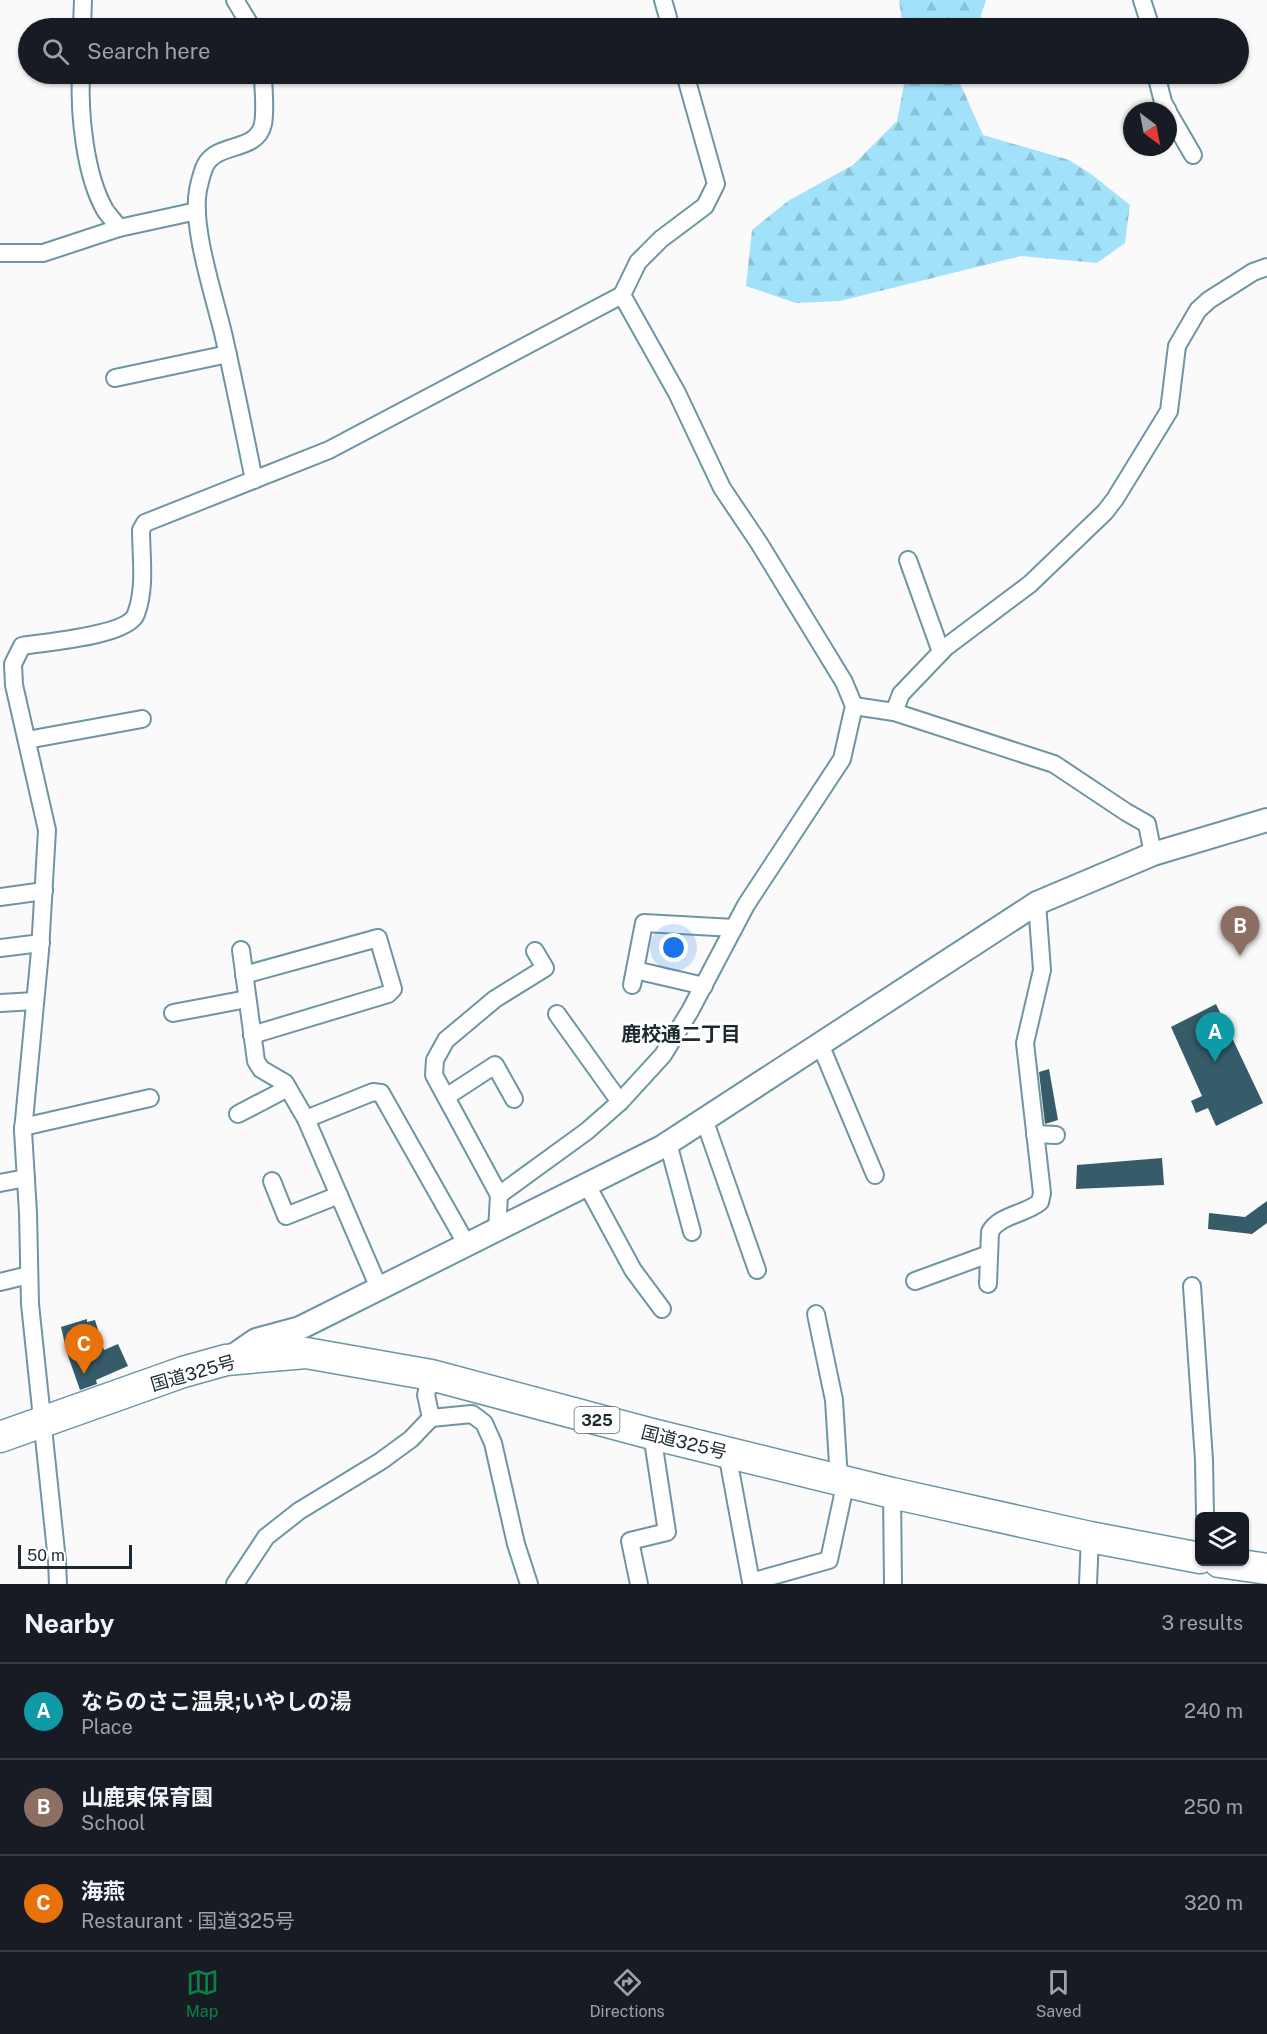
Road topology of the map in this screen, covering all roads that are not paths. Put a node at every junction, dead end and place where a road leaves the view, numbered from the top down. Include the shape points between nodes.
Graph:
1 (83, 0) edge
2 (235, 0) edge
3 (663, 0) edge
4 (1142, 0) edge
5 (82, 18) edge
6 (246, 18) edge
7 (668, 18) edge
8 (1148, 18) edge
9 (80, 84) edge
10 (262, 84) edge
11 (688, 84) edge
12 (1158, 84) edge
13 (1163, 102) edge
14 (1177, 127) edge
15 (1193, 155) dead end
16 (197, 211) junction
17 (119, 228) junction
18 (0, 253) edge
19 (1267, 267) edge
20 (622, 295) junction
21 (228, 354) junction
22 (115, 378) dead end
23 (254, 480) junction
24 (908, 560) dead end
25 (941, 652) junction
26 (854, 706) junction
27 (894, 712) junction
28 (142, 718) dead end
29 (27, 740) junction
30 (1267, 820) edge
31 (1154, 854) junction
32 (44, 891) junction
33 (0, 897) edge
34 (1037, 903) junction
35 (734, 928) junction
36 (41, 943) junction
37 (0, 948) edge
38 (240, 950) dead end
39 (535, 951) dead end
40 (244, 975) junction
41 (704, 986) junction
42 (248, 999) junction
43 (35, 1001) junction
44 (0, 1003) edge
45 (173, 1013) dead end
46 (557, 1014) dead end
47 (252, 1035) junction
48 (820, 1044) junction
49 (288, 1088) junction
50 (446, 1097) junction
51 (150, 1098) dead end
52 (514, 1099) dead end
53 (620, 1102) junction
54 (238, 1114) dead end
55 (306, 1119) junction
56 (704, 1119) junction
57 (23, 1127) junction
58 (1035, 1134) junction
59 (1056, 1134) dead end
60 (668, 1143) junction
61 (875, 1174) dead end
62 (26, 1178) junction
63 (272, 1181) dead end
64 (0, 1183) edge
65 (587, 1185) junction
66 (339, 1195) junction
67 (498, 1195) junction
68 (496, 1231) junction
69 (692, 1232) dead end
70 (467, 1245) junction
71 (989, 1254) junction
72 (757, 1270) dead end
73 (29, 1275) junction
74 (915, 1281) dead end
75 (0, 1282) edge
76 (987, 1284) dead end
77 (1192, 1286) dead end
78 (379, 1288) junction
79 (662, 1309) dead end
80 (816, 1314) dead end
81 (303, 1340) junction
82 (431, 1375) junction
83 (431, 1418) junction
84 (43, 1422) junction
85 (652, 1434) junction
86 (0, 1437) edge
87 (727, 1453) junction
88 (843, 1481) junction
89 (892, 1492) junction
90 (1204, 1512) edge
91 (1090, 1537) junction
92 (1195, 1557) edge
93 (1246, 1566) edge
94 (1267, 1569) edge
95 (58, 1584) edge
96 (235, 1584) edge
97 (529, 1584) edge
98 (639, 1584) edge
99 (893, 1584) edge
100 (1088, 1584) edge

1 - 5 street
2 - 6 street
3 - 7 street
4 - 8 street
9 - 17 street via 90,169 105,208
10 - 16 street via 260,131 253,140 217,153 207,162
11 - 20 street via 716,184 705,206 661,238 638,262
12 - 13 street
14 - 15 street
16 - 17 street
16 - 21 street
17 - 18 street via 43,253
19 - 25 street via 1198,310 1177,346 1169,411 1105,512 1030,584
20 - 23 street via 329,450
20 - 26 street via 677,393 722,488 844,682
21 - 22 street
21 - 23 street
23 - 29 street via 145,523 141,530 141,587 136,616 124,626 22,646 13,664 14,685
24 - 25 street
25 - 27 street via 901,694
26 - 27 street
26 - 35 street via 842,759
27 - 31 street via 1054,764 1147,824
28 - 29 street
29 - 32 street via 47,830
30 - 31 street
31 - 34 street
32 - 33 street
32 - 36 street
34 - 48 street
34 - 58 street via 1042,970 1025,1043
35 - 41 street
35 - 41 street via 644,923 633,978
36 - 37 street
36 - 43 street
38 - 40 street
39 - 50 street via 545,968 495,999 446,1040 435,1060 434,1075
40 - 42 street
40 - 47 street via 378,938 393,989 388,994
41 - 53 street via 663,1055
42 - 45 street
42 - 47 street
43 - 44 street
43 - 57 street
46 - 53 street
47 - 49 street via 261,1069
48 - 56 street
48 - 61 street
49 - 54 street
49 - 55 street
50 - 52 street via 495,1065
50 - 67 street
51 - 57 street
53 - 67 street via 587,1131
55 - 66 street
55 - 70 street via 374,1092 381,1093
56 - 60 street
56 - 72 street
57 - 62 street
58 - 59 street
58 - 71 street via 1041,1202 993,1226
60 - 65 street
60 - 69 street
62 - 64 street
62 - 73 street
63 - 66 street via 286,1216
65 - 68 street
65 - 79 street via 633,1270
66 - 78 street
67 - 68 street
68 - 70 street
70 - 78 street
71 - 74 street
71 - 76 street
73 - 75 street
73 - 84 street
77 - 90 street
78 - 81 street
80 - 88 street via 834,1400
81 - 82 highway, 国道325号 / 325
81 - 84 highway, 国道325号 / 325 via 183,1372
82 - 83 street via 426,1395
82 - 85 highway, 国道325号 / 325
83 - 96 street via 381,1461 298,1511 266,1536
83 - 97 street via 472,1414 484,1423 494,1443
84 - 86 highway, 国道325号 / 325
84 - 95 street
85 - 87 highway, 国道325号 / 325
85 - 98 street via 667,1532 630,1541
87 - 88 highway, 国道325号 / 325
87 - 88 street via 750,1582 829,1560
88 - 89 highway, 国道325号 / 325
89 - 91 highway, 国道325号 / 325
89 - 99 street
91 - 92 highway, 国道325号 / 325
91 - 100 street
93 - 94 highway

